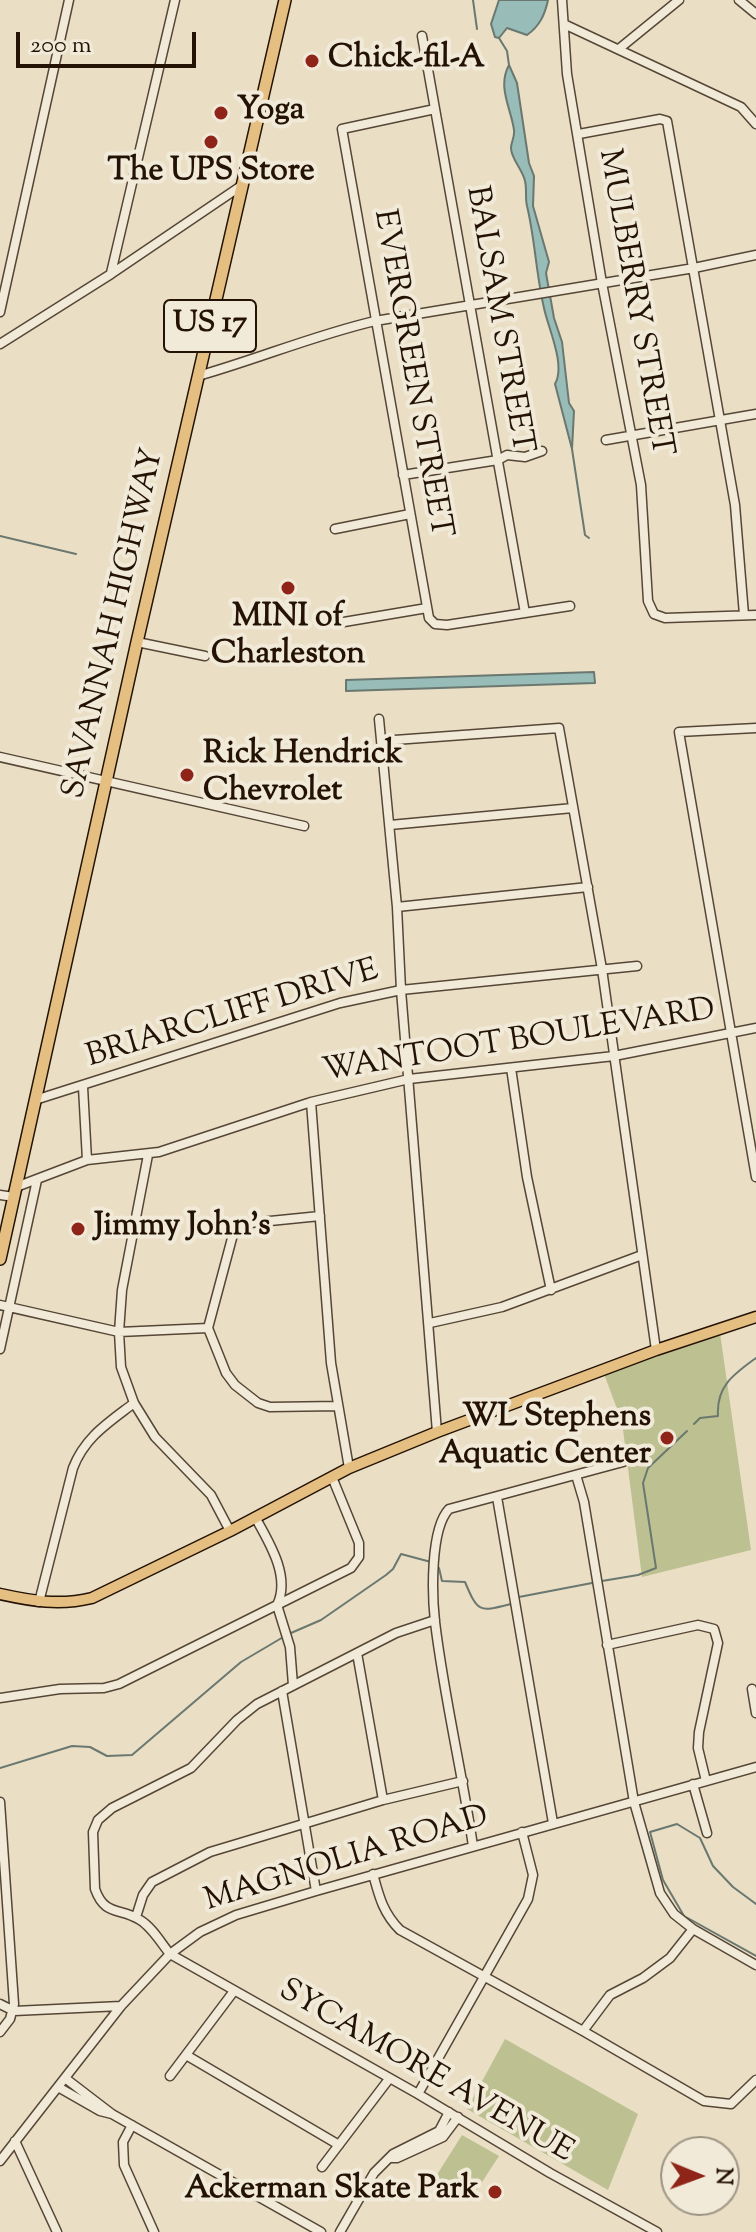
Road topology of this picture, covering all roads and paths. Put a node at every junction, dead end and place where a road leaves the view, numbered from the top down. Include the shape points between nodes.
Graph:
1 (69, 0) edge
2 (175, 0) edge
3 (285, 0) edge
4 (562, 0) edge
5 (679, 0) edge
6 (739, 0) edge
7 (756, 14) edge
8 (566, 25) junction
9 (422, 36) dead end
10 (620, 48) junction
11 (435, 109) junction
12 (756, 124) edge
13 (579, 134) junction
14 (241, 186) junction
15 (756, 255) edge
16 (694, 268) junction
17 (111, 274) junction
18 (602, 283) junction
19 (468, 305) junction
20 (0, 312) edge
21 (375, 321) junction
22 (0, 344) edge
23 (198, 376) junction
24 (756, 414) edge
25 (722, 421) junction
26 (631, 438) junction
27 (606, 440) dead end
28 (542, 451) dead end
29 (498, 460) junction
30 (403, 475) junction
31 (410, 514) junction
32 (335, 529) dead end
33 (570, 606) dead end
34 (427, 608) junction
35 (525, 613) junction
36 (744, 615) junction
37 (756, 615) edge
38 (338, 623) dead end
39 (137, 642) junction
40 (205, 656) dead end
41 (379, 719) dead end
42 (756, 728) edge
43 (381, 741) junction
44 (0, 757) edge
45 (107, 780) junction
46 (573, 808) junction
47 (390, 825) junction
48 (304, 826) dead end
49 (588, 887) junction
50 (397, 907) junction
51 (637, 966) dead end
52 (602, 969) junction
53 (401, 990) junction
54 (756, 1028) edge
55 (731, 1033) junction
56 (614, 1056) junction
57 (511, 1068) junction
58 (409, 1079) junction
59 (83, 1087) junction
60 (35, 1100) junction
61 (311, 1102) junction
62 (148, 1155) junction
63 (87, 1160) junction
64 (756, 1177) edge
65 (37, 1180) junction
66 (15, 1192) junction
67 (0, 1195) edge
68 (320, 1216) junction
69 (642, 1255) junction
70 (0, 1259) edge
71 (551, 1290) junction
72 (5, 1306) edge
73 (756, 1317) edge
74 (430, 1323) junction
75 (208, 1328) junction
76 (119, 1332) junction
77 (0, 1349) edge
78 (656, 1350) junction
79 (134, 1403) junction
80 (338, 1406) junction
81 (437, 1432) junction
82 (623, 1462) dead end
83 (349, 1468) junction
84 (576, 1475) junction
85 (332, 1477) junction
86 (497, 1497) junction
87 (255, 1517) junction
88 (230, 1531) junction
89 (0, 1594) edge
90 (39, 1602) junction
91 (277, 1605) junction
92 (435, 1620) junction
93 (607, 1645) junction
94 (357, 1653) junction
95 (293, 1685) junction
96 (752, 1689) dead end
97 (282, 1691) junction
98 (0, 1698) edge
99 (756, 1713) edge
100 (756, 1767) edge
101 (463, 1781) junction
102 (706, 1781) junction
103 (693, 1784) junction
104 (383, 1800) junction
105 (0, 1802) edge
106 (634, 1802) junction
107 (553, 1823) junction
108 (304, 1824) junction
109 (522, 1832) junction
110 (707, 1833) dead end
111 (473, 1846) junction
112 (373, 1874) junction
113 (316, 1891) junction
114 (136, 1917) junction
115 (693, 1929) junction
116 (170, 1954) junction
117 (756, 1965) edge
118 (485, 1977) junction
119 (234, 1991) junction
120 (0, 2004) edge
121 (121, 2006) junction
122 (14, 2011) junction
123 (583, 2031) junction
124 (0, 2032) edge
125 (186, 2055) junction
126 (170, 2076) dead end
127 (65, 2078) junction
128 (389, 2079) junction
129 (756, 2080) edge
130 (58, 2087) junction
131 (418, 2094) junction
132 (85, 2098) junction
133 (454, 2114) junction
134 (132, 2125) junction
135 (15, 2141) junction
136 (339, 2145) junction
137 (0, 2161) edge
138 (322, 2167) dead end
139 (55, 2228) edge
140 (46, 2232) edge
141 (154, 2232) edge
142 (321, 2232) edge
143 (340, 2232) edge
144 (657, 2232) edge

1 - 20 street
2 - 17 street
3 - 14 highway, SAVANNAH HIGHWAY / US 17
4 - 8 street, MULBERRY STREET
5 - 10 street
6 - 7 street
8 - 10 street
8 - 13 street, MULBERRY STREET via 567,74
9 - 11 street, BALSAM STREET
10 - 12 street via 741,107
11 - 19 street, BALSAM STREET
11 - 21 street, EVERGREEN STREET via 342,129
13 - 16 street via 667,121
13 - 18 street, MULBERRY STREET
14 - 17 street
14 - 23 highway, SAVANNAH HIGHWAY / US 17
15 - 16 street
16 - 18 street
16 - 25 street
17 - 22 street
18 - 19 street
18 - 26 street, MULBERRY STREET
19 - 21 street
19 - 29 street, BALSAM STREET
21 - 23 street
21 - 30 street, EVERGREEN STREET
23 - 39 highway, SAVANNAH HIGHWAY / US 17
24 - 25 street
25 - 26 street
25 - 36 street
26 - 27 street
26 - 36 street, MULBERRY STREET via 641,485 648,601 654,614 680,619
28 - 29 street
29 - 30 street
29 - 35 street, BALSAM STREET
30 - 31 street, EVERGREEN STREET
31 - 32 street
31 - 34 street, EVERGREEN STREET
33 - 35 street
34 - 35 street, EVERGREEN STREET via 435,624
34 - 38 street
36 - 37 street
39 - 40 street
39 - 45 highway, SAVANNAH HIGHWAY / US 17
41 - 43 street
42 - 55 street via 679,732
43 - 46 street via 559,728
43 - 47 street
44 - 45 street
45 - 48 street
45 - 60 highway, SAVANNAH HIGHWAY / US 17
46 - 47 street
46 - 49 street
47 - 50 street
49 - 50 street
49 - 52 street
50 - 53 street
51 - 52 street, BRIARCLIFF DRIVE
52 - 53 street, BRIARCLIFF DRIVE
52 - 56 street
53 - 58 street
53 - 59 street, BRIARCLIFF DRIVE via 340,1003
54 - 55 street, WANTOOT BOULEVARD
55 - 56 street, WANTOOT BOULEVARD
55 - 64 street
56 - 57 street, WANTOOT BOULEVARD
56 - 69 street
57 - 58 street, WANTOOT BOULEVARD
57 - 71 street
58 - 61 street, WANTOOT BOULEVARD
58 - 74 street
59 - 60 street, BRIARCLIFF DRIVE
59 - 63 street
60 - 66 highway, SAVANNAH HIGHWAY / US 17
61 - 62 street, WANTOOT BOULEVARD
61 - 68 street
62 - 63 street, WANTOOT BOULEVARD
62 - 76 street
63 - 65 street, WANTOOT BOULEVARD
65 - 66 street, WANTOOT BOULEVARD
65 - 72 street
66 - 67 street
66 - 70 highway, SAVANNAH HIGHWAY / US 17
68 - 75 street via 235,1227
68 - 80 street
69 - 71 street
69 - 78 street
71 - 74 street
72 - 76 street
72 - 77 street
73 - 78 main road
74 - 81 street
75 - 76 street
75 - 80 street via 226,1373 258,1403
76 - 79 street via 121,1367
78 - 81 main road
79 - 88 street via 155,1437 211,1495
79 - 90 street via 90,1436 79,1452
80 - 83 street
81 - 83 main road
82 - 84 street
83 - 85 main road
84 - 86 street
84 - 93 street
85 - 87 main road
85 - 91 street via 359,1543 359,1557 351,1568
86 - 92 street via 449,1509 440,1522
86 - 107 street
87 - 88 main road
87 - 91 street via 276,1555 281,1597
88 - 90 main road via 92,1598 70,1604
89 - 90 main road
91 - 95 street via 290,1647
91 - 98 street via 119,1684
92 - 94 street
92 - 101 street
93 - 102 street via 698,1625 714,1629 718,1643 698,1748
93 - 106 street
94 - 95 street
94 - 104 street
95 - 97 street
96 - 99 street
97 - 108 street
97 - 114 street via 242,1715 191,1768 98,1820 93,1832 98,1898 108,1909
100 - 102 street, MAGNOLIA ROAD
101 - 104 street
101 - 111 street
102 - 103 street, MAGNOLIA ROAD
103 - 106 street, MAGNOLIA ROAD
103 - 110 street
104 - 108 street
105 - 122 street
106 - 107 street, MAGNOLIA ROAD
106 - 115 street via 660,1893
107 - 109 street, MAGNOLIA ROAD
108 - 113 street
108 - 114 street via 229,1845 167,1872 147,1888
109 - 111 street, MAGNOLIA ROAD
109 - 118 street via 533,1885
111 - 112 street, MAGNOLIA ROAD
112 - 113 street, MAGNOLIA ROAD
112 - 118 street via 381,1904 400,1930
113 - 116 street, MAGNOLIA ROAD via 236,1915
114 - 116 street, SYCAMORE AVENUE
115 - 117 street
115 - 123 street via 670,1958 610,1995
116 - 119 street, SYCAMORE AVENUE
116 - 121 street, MAGNOLIA ROAD
118 - 123 street
118 - 131 street
119 - 125 street
119 - 128 street, SYCAMORE AVENUE
120 - 122 street
121 - 122 street
121 - 127 street, MAGNOLIA ROAD
122 - 124 street
123 - 129 street via 712,2103 736,2102
125 - 126 street
125 - 136 street
127 - 130 street, MAGNOLIA ROAD
127 - 132 street
128 - 131 street, SYCAMORE AVENUE
128 - 136 street
130 - 132 street
130 - 135 street, MAGNOLIA ROAD
131 - 133 street, SYCAMORE AVENUE
132 - 134 street
133 - 143 street via 439,2131 393,2154 374,2173
133 - 144 street, SYCAMORE AVENUE
134 - 141 street via 123,2142 124,2165
134 - 142 street
135 - 137 street, MAGNOLIA ROAD
135 - 139 street
136 - 138 street
139 - 140 street

